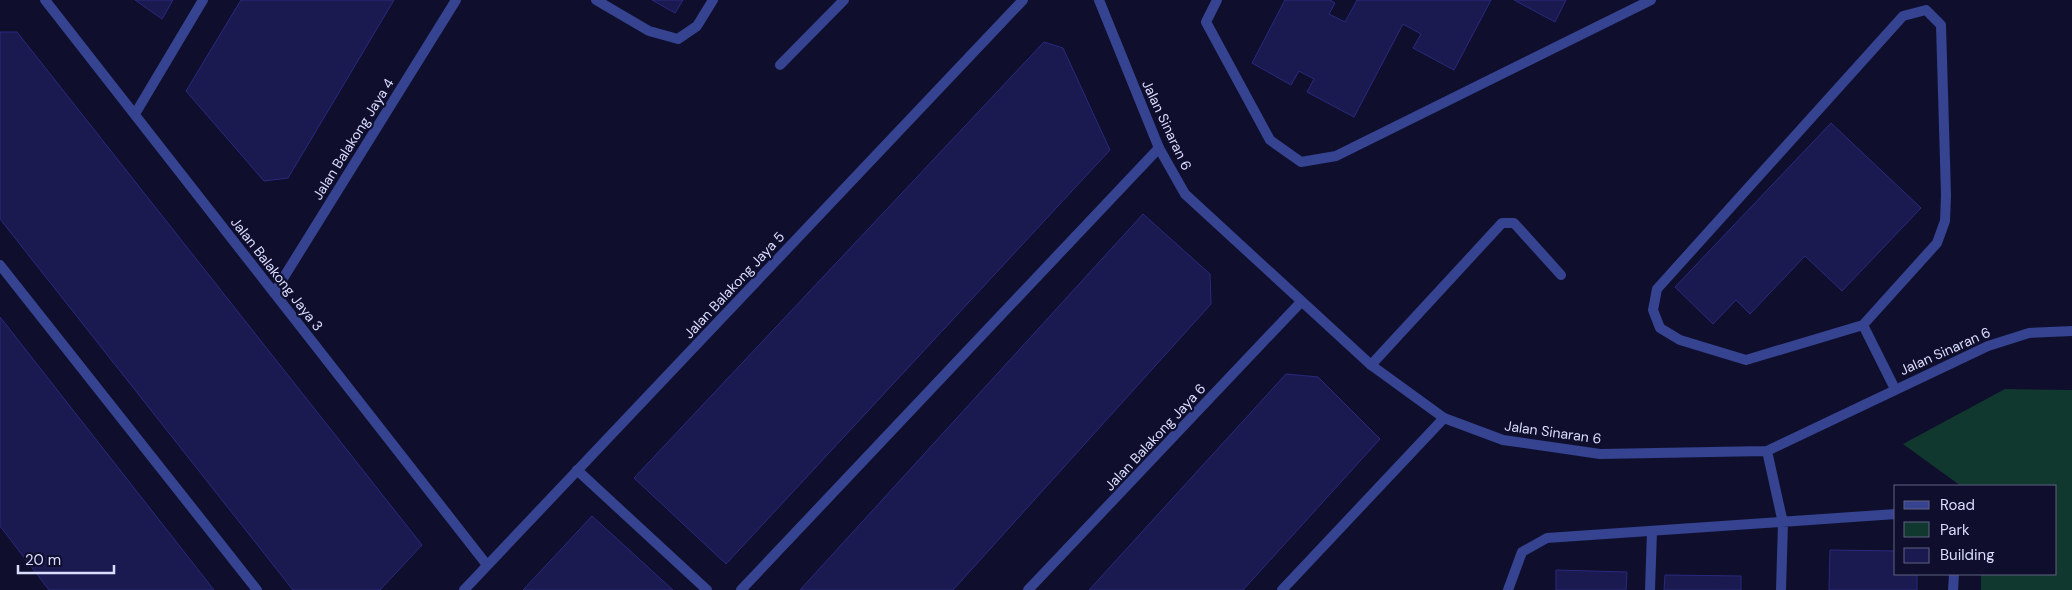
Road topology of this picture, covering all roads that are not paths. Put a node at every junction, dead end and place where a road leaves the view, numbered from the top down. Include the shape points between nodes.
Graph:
1 (45, 0) edge
2 (203, 0) edge
3 (456, 0) edge
4 (596, 0) edge
5 (713, 0) edge
6 (844, 0) edge
7 (1023, 0) edge
8 (1099, 0) edge
9 (1217, 0) edge
10 (1652, 0) edge
11 (780, 65) dead end
12 (135, 114) junction
13 (1159, 148) junction
14 (0, 265) edge
15 (1561, 275) dead end
16 (274, 293) junction
17 (1301, 302) junction
18 (1863, 325) junction
19 (2072, 331) edge
20 (1371, 365) junction
21 (1895, 389) junction
22 (1444, 418) junction
23 (1767, 450) junction
24 (577, 470) junction
25 (1894, 514) edge
26 (1783, 522) junction
27 (1652, 532) junction
28 (487, 565) junction
29 (1954, 575) edge
30 (257, 590) edge
31 (464, 590) edge
32 (706, 590) edge
33 (741, 590) edge
34 (1028, 590) edge
35 (1282, 590) edge
36 (1508, 590) edge
37 (1650, 590) edge
38 (1781, 590) edge
39 (1953, 590) edge

1 - 12 street, Jalan Balakong Jaya 3
2 - 12 street
3 - 16 street, Jalan Balakong Jaya 4
4 - 5 street via 650,31 678,39 697,26
6 - 11 street
7 - 24 street, Jalan Balakong Jaya 5
8 - 13 street, Jalan Sinaran 6
9 - 10 street via 1206,22 1270,140 1301,162 1336,156
12 - 16 street, Jalan Balakong Jaya 3
13 - 17 street, Jalan Sinaran 6 via 1184,194
13 - 33 street
14 - 30 street
15 - 20 street via 1514,223 1502,223
16 - 28 street, Jalan Balakong Jaya 3
17 - 20 street, Jalan Sinaran 6
17 - 34 street, Jalan Balakong Jaya 6
18 - 18 street via 1746,360 1680,340 1660,328 1653,310 1657,289 1880,40 1903,16 1926,10 1942,25 1945,221 1937,243
18 - 21 street
19 - 21 street, Jalan Sinaran 6 via 2029,333 1988,346
20 - 22 street, Jalan Sinaran 6
21 - 23 street, Jalan Sinaran 6
22 - 23 street, Jalan Sinaran 6 via 1503,440 1600,454
22 - 35 street
23 - 26 street
24 - 28 street, Jalan Balakong Jaya 5
24 - 32 street
25 - 26 street
26 - 27 street
26 - 38 street
27 - 36 street via 1547,538 1522,552
27 - 37 street
28 - 31 street, Jalan Balakong Jaya 5
29 - 39 street

